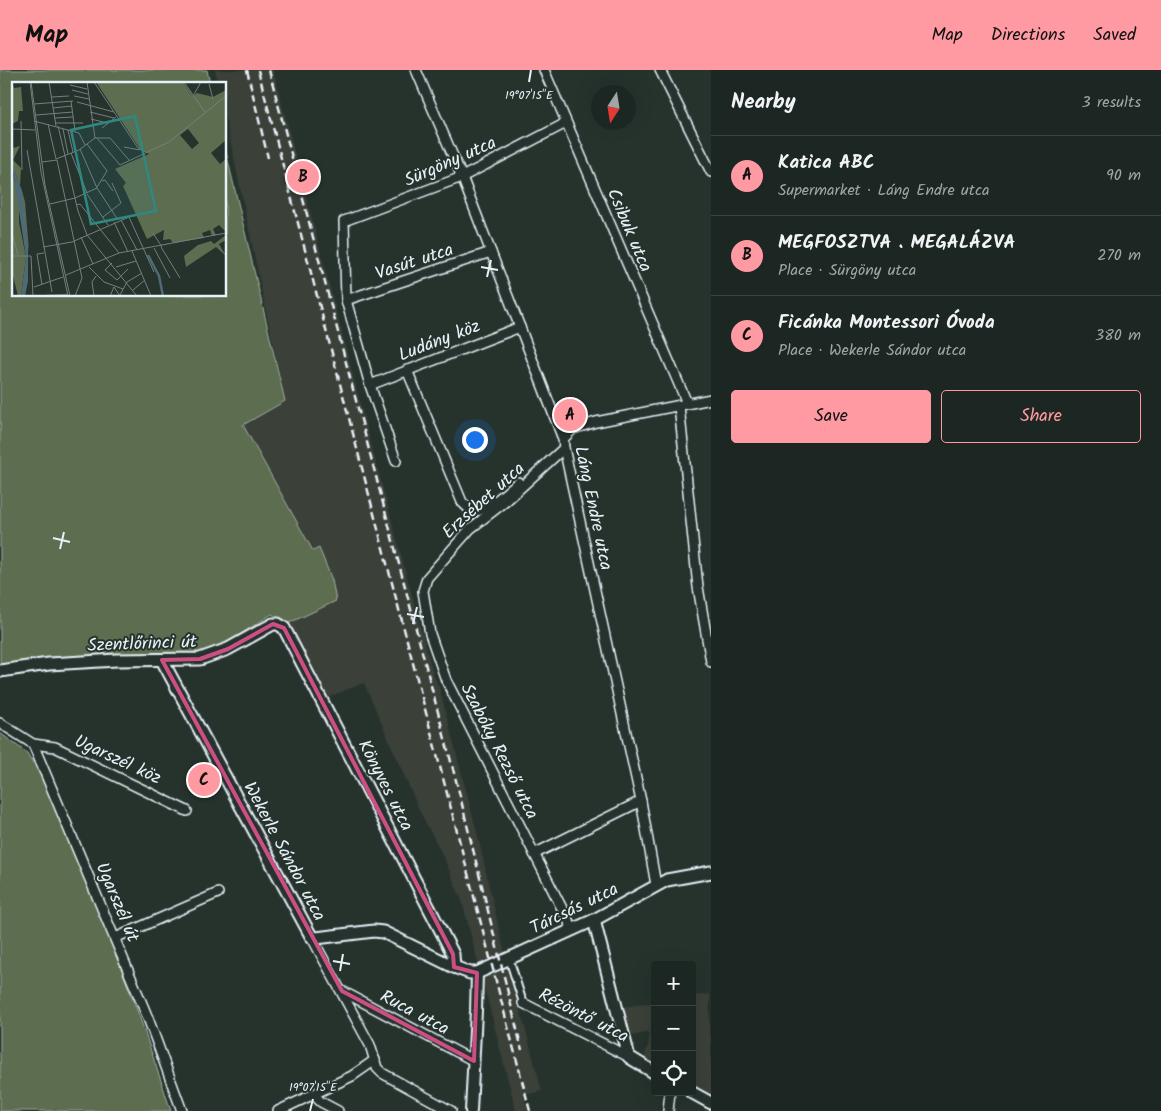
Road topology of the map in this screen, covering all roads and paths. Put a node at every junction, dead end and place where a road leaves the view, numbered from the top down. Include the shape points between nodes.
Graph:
1 (416, 70) edge
2 (544, 70) edge
3 (660, 70) edge
4 (566, 123) junction
5 (711, 172) edge
6 (462, 177) junction
7 (491, 252) junction
8 (346, 300) junction
9 (520, 327) junction
10 (407, 370) junction
11 (370, 384) junction
12 (711, 399) edge
13 (683, 404) junction
14 (563, 443) junction
15 (396, 461) dead end
16 (534, 476) junction
17 (427, 578) joint
18 (278, 624) joint
19 (162, 660) junction
20 (711, 662) edge
21 (0, 671) edge
22 (0, 723) edge
23 (32, 744) junction
24 (641, 801) junction
25 (187, 811) dead end
26 (534, 854) junction
27 (711, 872) edge
28 (656, 885) junction
29 (218, 893) dead end
30 (594, 920) junction
31 (573, 930) junction
32 (311, 936) junction
33 (115, 938) junction
34 (509, 958) junction
35 (454, 967) junction
36 (476, 974) junction
37 (342, 991) junction
38 (523, 1004) joint
39 (629, 1058) junction
40 (374, 1060) junction
41 (474, 1061) junction
42 (651, 1071) edge
43 (696, 1094) edge
44 (314, 1095) junction
45 (670, 1096) edge
46 (711, 1102) edge
47 (182, 1111) edge
48 (278, 1111) edge
49 (338, 1111) edge
50 (451, 1111) edge
51 (471, 1111) edge
52 (668, 1111) edge

1 - 6 street, Láng Endre utca
2 - 4 street, Csibuk utca
3 - 5 street
4 - 6 street, Sürgöny utca
4 - 13 street, Csibuk utca
6 - 7 street, Láng Endre utca
6 - 8 street, Sürgöny utca via 344,221
7 - 8 street, Vasút utca
7 - 9 street, Láng Endre utca
8 - 11 street
9 - 10 street, Ludány köz
9 - 14 street, Láng Endre utca
10 - 11 street, Ludány köz
10 - 16 street via 462,502 468,508 474,512 482,510 524,478
11 - 15 street
12 - 13 street, Erzsébet utca
13 - 14 street, Erzsébet utca via 573,429
13 - 20 street, Csibuk utca via 698,587
14 - 16 street, Erzsébet utca
14 - 24 street, Láng Endre utca
16 - 17 street, Erzsébet utca via 470,528
17 - 26 street, Szabóky Rezső utca via 422,591 430,634 443,674
18 - 19 main road, Szentlőrinci út via 216,655 200,659
18 - 35 main road, Könyves utca via 284,628 454,954
19 - 21 main road, Szentlőrinci út via 49,664
19 - 32 main road, Wekerle Sándor utca
22 - 23 street
23 - 25 street, Ugarszél köz via 55,747
23 - 33 street, Ugarszél út
24 - 26 street
24 - 28 street, Láng Endre utca
26 - 31 street, Szabóky Rezső utca
27 - 28 main road, Tárcsás utca
28 - 30 main road, Tárcsás utca
29 - 33 street
30 - 31 main road, Tárcsás utca
30 - 39 main road
31 - 34 main road, Tárcsás utca
32 - 35 main road via 382,932
32 - 37 street, Wekerle Sándor utca
33 - 47 street, Ugarszél út
34 - 36 main road, Tárcsás utca
34 - 38 street
35 - 36 main road
36 - 41 street
37 - 40 street, Wekerle Sándor utca via 370,1045
37 - 41 street, Ruca utca
38 - 39 street, Rézöntő utca
39 - 42 main road, Rézöntő utca
40 - 44 street via 352,1076
40 - 50 street via 382,1073
41 - 51 street
43 - 46 main road
44 - 48 street
44 - 49 street
45 - 52 street

